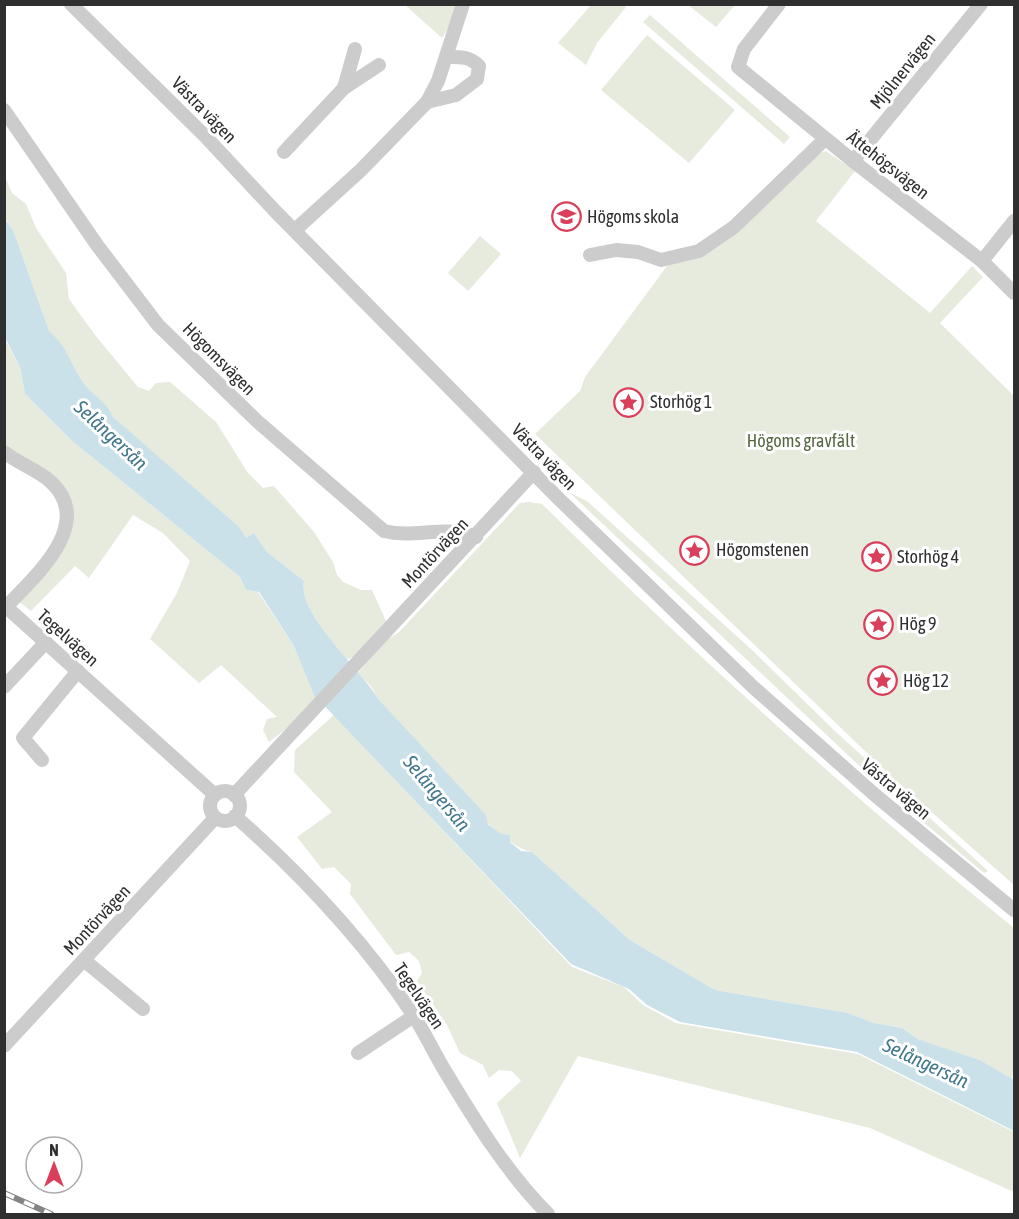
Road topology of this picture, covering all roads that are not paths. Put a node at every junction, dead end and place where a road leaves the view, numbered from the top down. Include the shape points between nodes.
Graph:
1 (71, 4) edge
2 (463, 4) edge
3 (779, 4) edge
4 (981, 4) edge
5 (355, 49) dead end
6 (446, 57) junction
7 (379, 65) dead end
8 (344, 88) junction
9 (427, 102) junction
10 (4, 110) edge
11 (825, 139) junction
12 (284, 152) dead end
13 (853, 161) junction
14 (1014, 221) edge
15 (294, 230) junction
16 (590, 255) dead end
17 (982, 261) junction
18 (1014, 293) edge
19 (4, 452) edge
20 (534, 472) junction
21 (476, 537) junction
22 (5, 606) edge
23 (46, 642) junction
24 (78, 671) junction
25 (4, 687) edge
26 (42, 760) dead end
27 (215, 795) junction
28 (234, 795) junction
29 (235, 816) junction
30 (215, 818) junction
31 (1014, 910) edge
32 (85, 961) junction
33 (143, 1009) dead end
34 (414, 1016) junction
35 (4, 1046) edge
36 (358, 1053) dead end
37 (549, 1215) edge

1 - 15 street, Västra vägen
2 - 6 street
3 - 11 street, Ättehögsvägen via 744,49 738,67
4 - 13 street, Mjölnervägen
5 - 8 street
6 - 9 street
6 - 9 street via 474,61 479,66 477,79 456,95
7 - 8 street
8 - 12 street
9 - 15 street via 383,149
10 - 21 street, Högomsvägen via 97,245 159,325 256,421 384,531 410,535 463,531
11 - 13 street, Ättehögsvägen
11 - 16 street via 734,227 699,251 661,260 627,251
13 - 17 street, Ättehögsvägen
14 - 17 street
15 - 20 street, Västra vägen
17 - 18 street, Ättehögsvägen
19 - 22 street via 51,482 64,501 66,513 66,526 56,551
20 - 21 street, Montörvägen
20 - 31 street, Västra vägen via 752,686
21 - 28 street, Montörvägen
22 - 23 street, Tegelvägen
23 - 24 street, Tegelvägen
23 - 25 street
24 - 26 street via 22,738
24 - 27 street, Tegelvägen
27 - 28 street via 224,791
27 - 30 street via 210,804
28 - 29 street via 239,803
29 - 30 street via 225,821
29 - 34 street, Tegelvägen via 335,914
30 - 32 street, Montörvägen
32 - 33 street
32 - 35 street, Montörvägen
34 - 36 street
34 - 37 street, Tegelvägen via 485,1136

